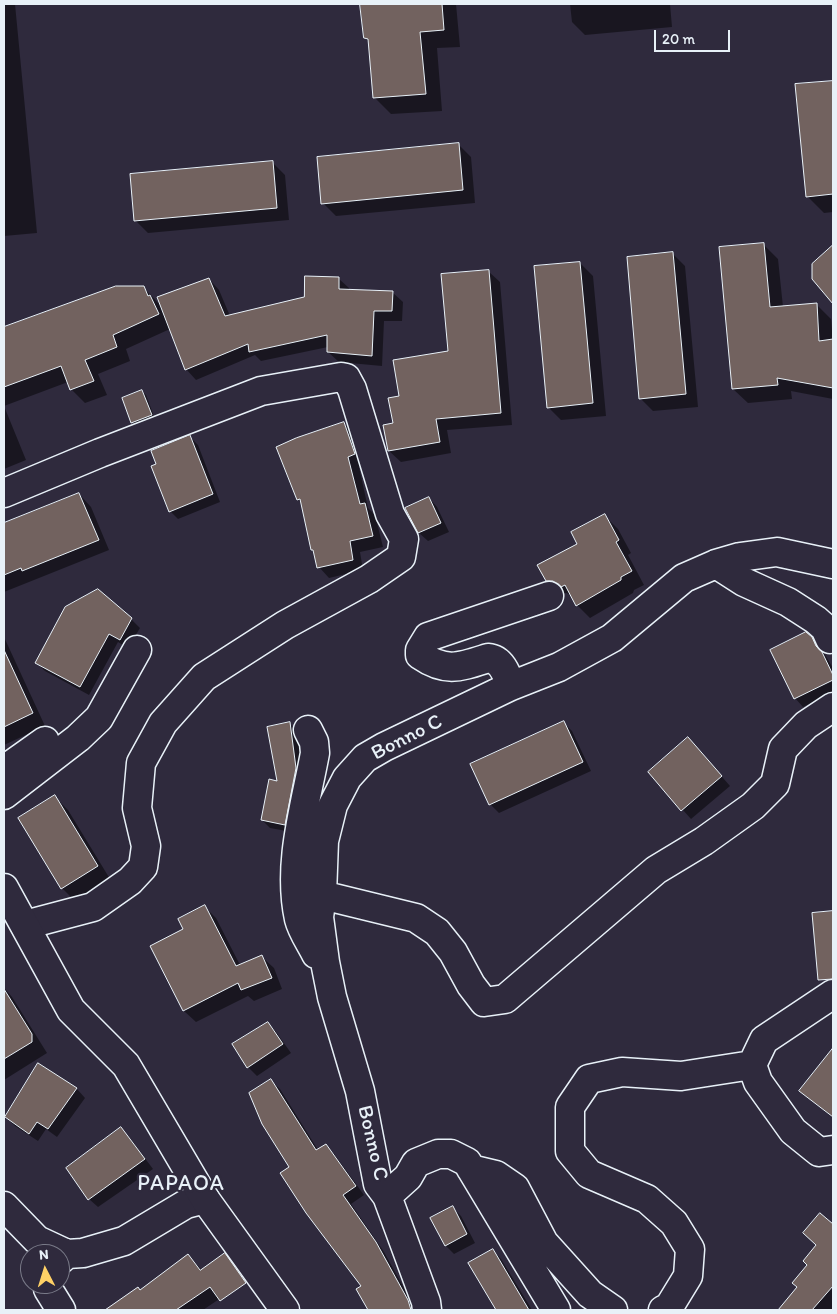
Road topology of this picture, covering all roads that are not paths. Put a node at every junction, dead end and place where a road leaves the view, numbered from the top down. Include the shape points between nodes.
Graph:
1 (4, 493) edge
2 (716, 564) junction
3 (833, 564) edge
4 (549, 596) dead end
5 (830, 639) dead end
6 (138, 650) dead end
7 (511, 686) junction
8 (833, 707) edge
9 (308, 730) dead end
10 (58, 731) dead end
11 (4, 770) edge
12 (4, 795) edge
13 (4, 888) edge
14 (322, 895) junction
15 (25, 925) junction
16 (326, 971) junction
17 (833, 994) edge
18 (752, 1065) junction
19 (833, 1150) edge
20 (471, 1169) junction
21 (387, 1196) junction
22 (205, 1199) junction
23 (4, 1206) edge
24 (4, 1234) edge
25 (37, 1240) junction
26 (43, 1244) edge
27 (70, 1256) edge
28 (51, 1294) edge
29 (62, 1310) edge
30 (285, 1310) edge
31 (427, 1310) edge
32 (556, 1310) edge
33 (613, 1310) edge
34 (663, 1310) edge

1 - 15 street via 261,391 342,377 352,389 390,514 404,539 401,557 204,678 163,724 141,763 137,808 146,846 143,867 130,881 93,907
2 - 3 street, Bonno C via 777,552
2 - 5 street via 816,620
2 - 7 street, Bonno C via 684,578 612,638 558,667
4 - 7 street via 428,638 420,650 420,655 432,664 450,668 493,658 504,669
6 - 12 street via 99,718
7 - 14 street, Bonno C via 365,758 347,778 333,805 324,841
8 - 14 street via 806,725 784,749 775,784 753,806 656,870 504,999 484,1002 437,932 416,918
9 - 16 street via 315,754 294,867 296,897 303,929
10 - 11 street
13 - 15 street
14 - 16 street, Bonno C via 319,917
15 - 22 street via 71,1010 126,1065
16 - 21 street, Bonno C via 360,1091 378,1184
17 - 18 street via 764,1040
18 - 19 street via 758,1082 793,1131 819,1152
18 - 34 street via 680,1076 622,1072 589,1079 570,1106 570,1151 584,1168 590,1174 647,1199 674,1222 690,1249 688,1276 669,1307
20 - 21 street via 467,1162 451,1154 438,1154 416,1163 408,1177
20 - 32 street
20 - 33 street via 496,1175 514,1188 544,1243 590,1294
21 - 31 street, Bonno C
22 - 27 street via 186,1204 124,1240
22 - 30 street
23 - 25 street
24 - 25 street
25 - 26 street
28 - 29 street

